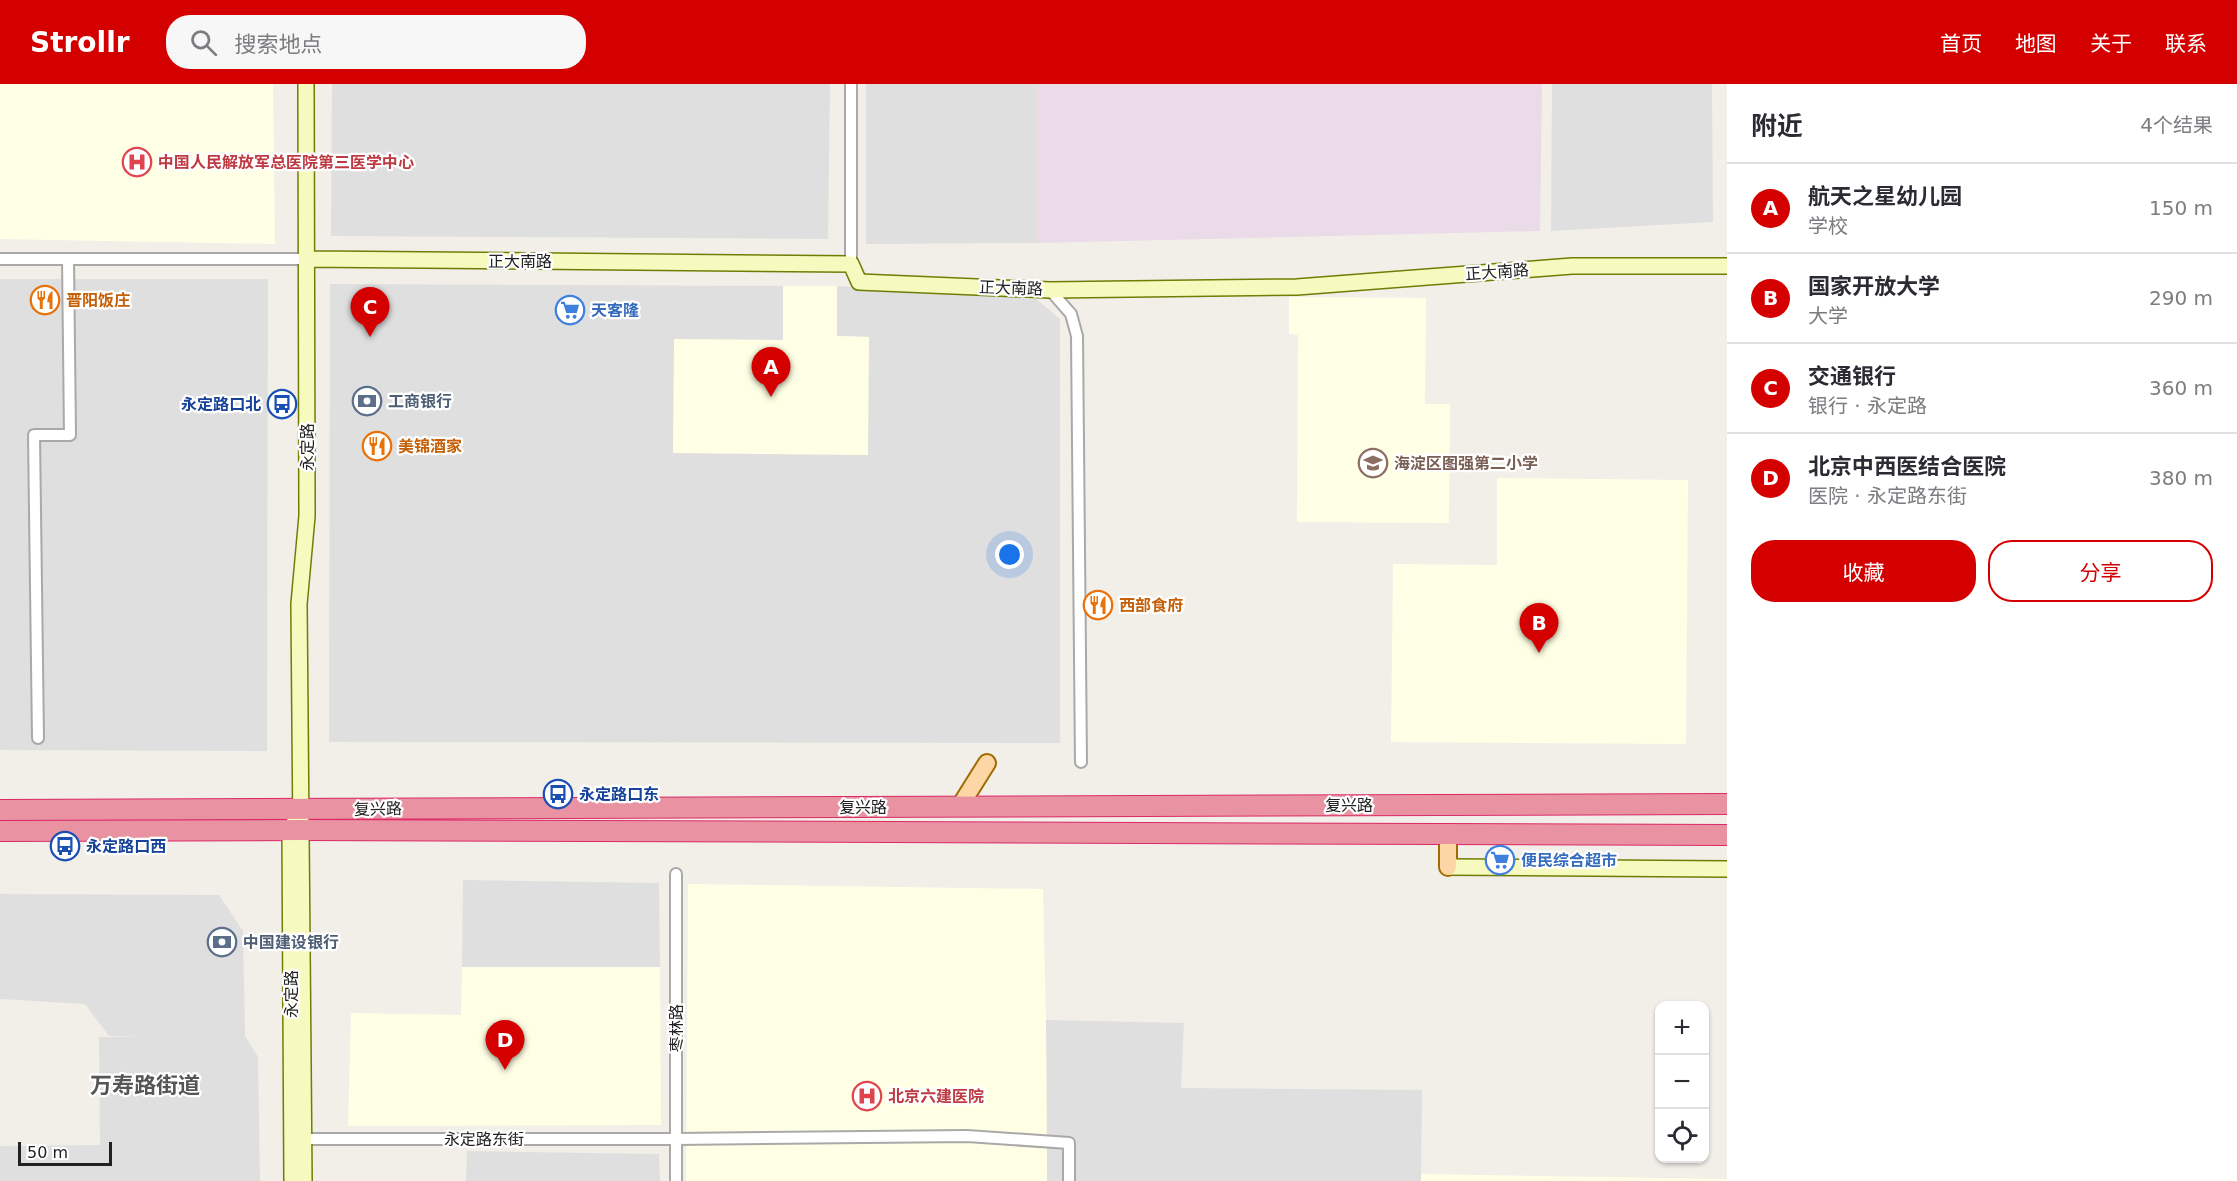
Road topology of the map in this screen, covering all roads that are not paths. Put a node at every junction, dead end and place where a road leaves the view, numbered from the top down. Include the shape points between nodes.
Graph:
1 (306, 84) edge
2 (851, 84) edge
3 (0, 259) edge
4 (68, 259) junction
5 (308, 259) junction
6 (851, 264) junction
7 (1727, 266) edge
8 (1050, 290) junction
9 (38, 738) dead end
10 (1081, 762) dead end
11 (987, 763) dead end
12 (1727, 804) edge
13 (960, 806) junction
14 (0, 810) edge
15 (302, 810) junction
16 (296, 830) junction
17 (0, 831) edge
18 (1448, 834) junction
19 (1727, 835) edge
20 (1448, 867) joint
21 (1727, 869) edge
22 (675, 874) dead end
23 (298, 1139) junction
24 (676, 1139) junction
25 (292, 1181) edge
26 (304, 1181) edge
27 (676, 1181) edge
28 (1069, 1181) edge

1 - 5 street, 永定路
2 - 6 street
3 - 4 street
4 - 5 street
4 - 9 street via 70,435 34,435
5 - 6 street, 正大南路
5 - 15 street, 永定路 via 307,516 299,604
6 - 8 street, 正大南路 via 859,282
7 - 8 street, 正大南路 via 1572,266 1297,287
8 - 10 street via 1071,314 1077,336
11 - 13 main road
12 - 13 highway, 复兴路
13 - 15 highway, 复兴路
14 - 15 highway, 复兴路
15 - 16 street
16 - 17 highway, 复兴路
16 - 18 highway, 复兴路
16 - 23 street, 永定路
18 - 19 highway, 复兴路
18 - 20 main road
20 - 21 street
22 - 24 street, 枣林路
23 - 24 street, 永定路东街
23 - 25 street, 永定路
23 - 26 street, 永定路
24 - 27 street, 枣林路
24 - 28 street, 永定路东街 via 967,1136 1069,1143

